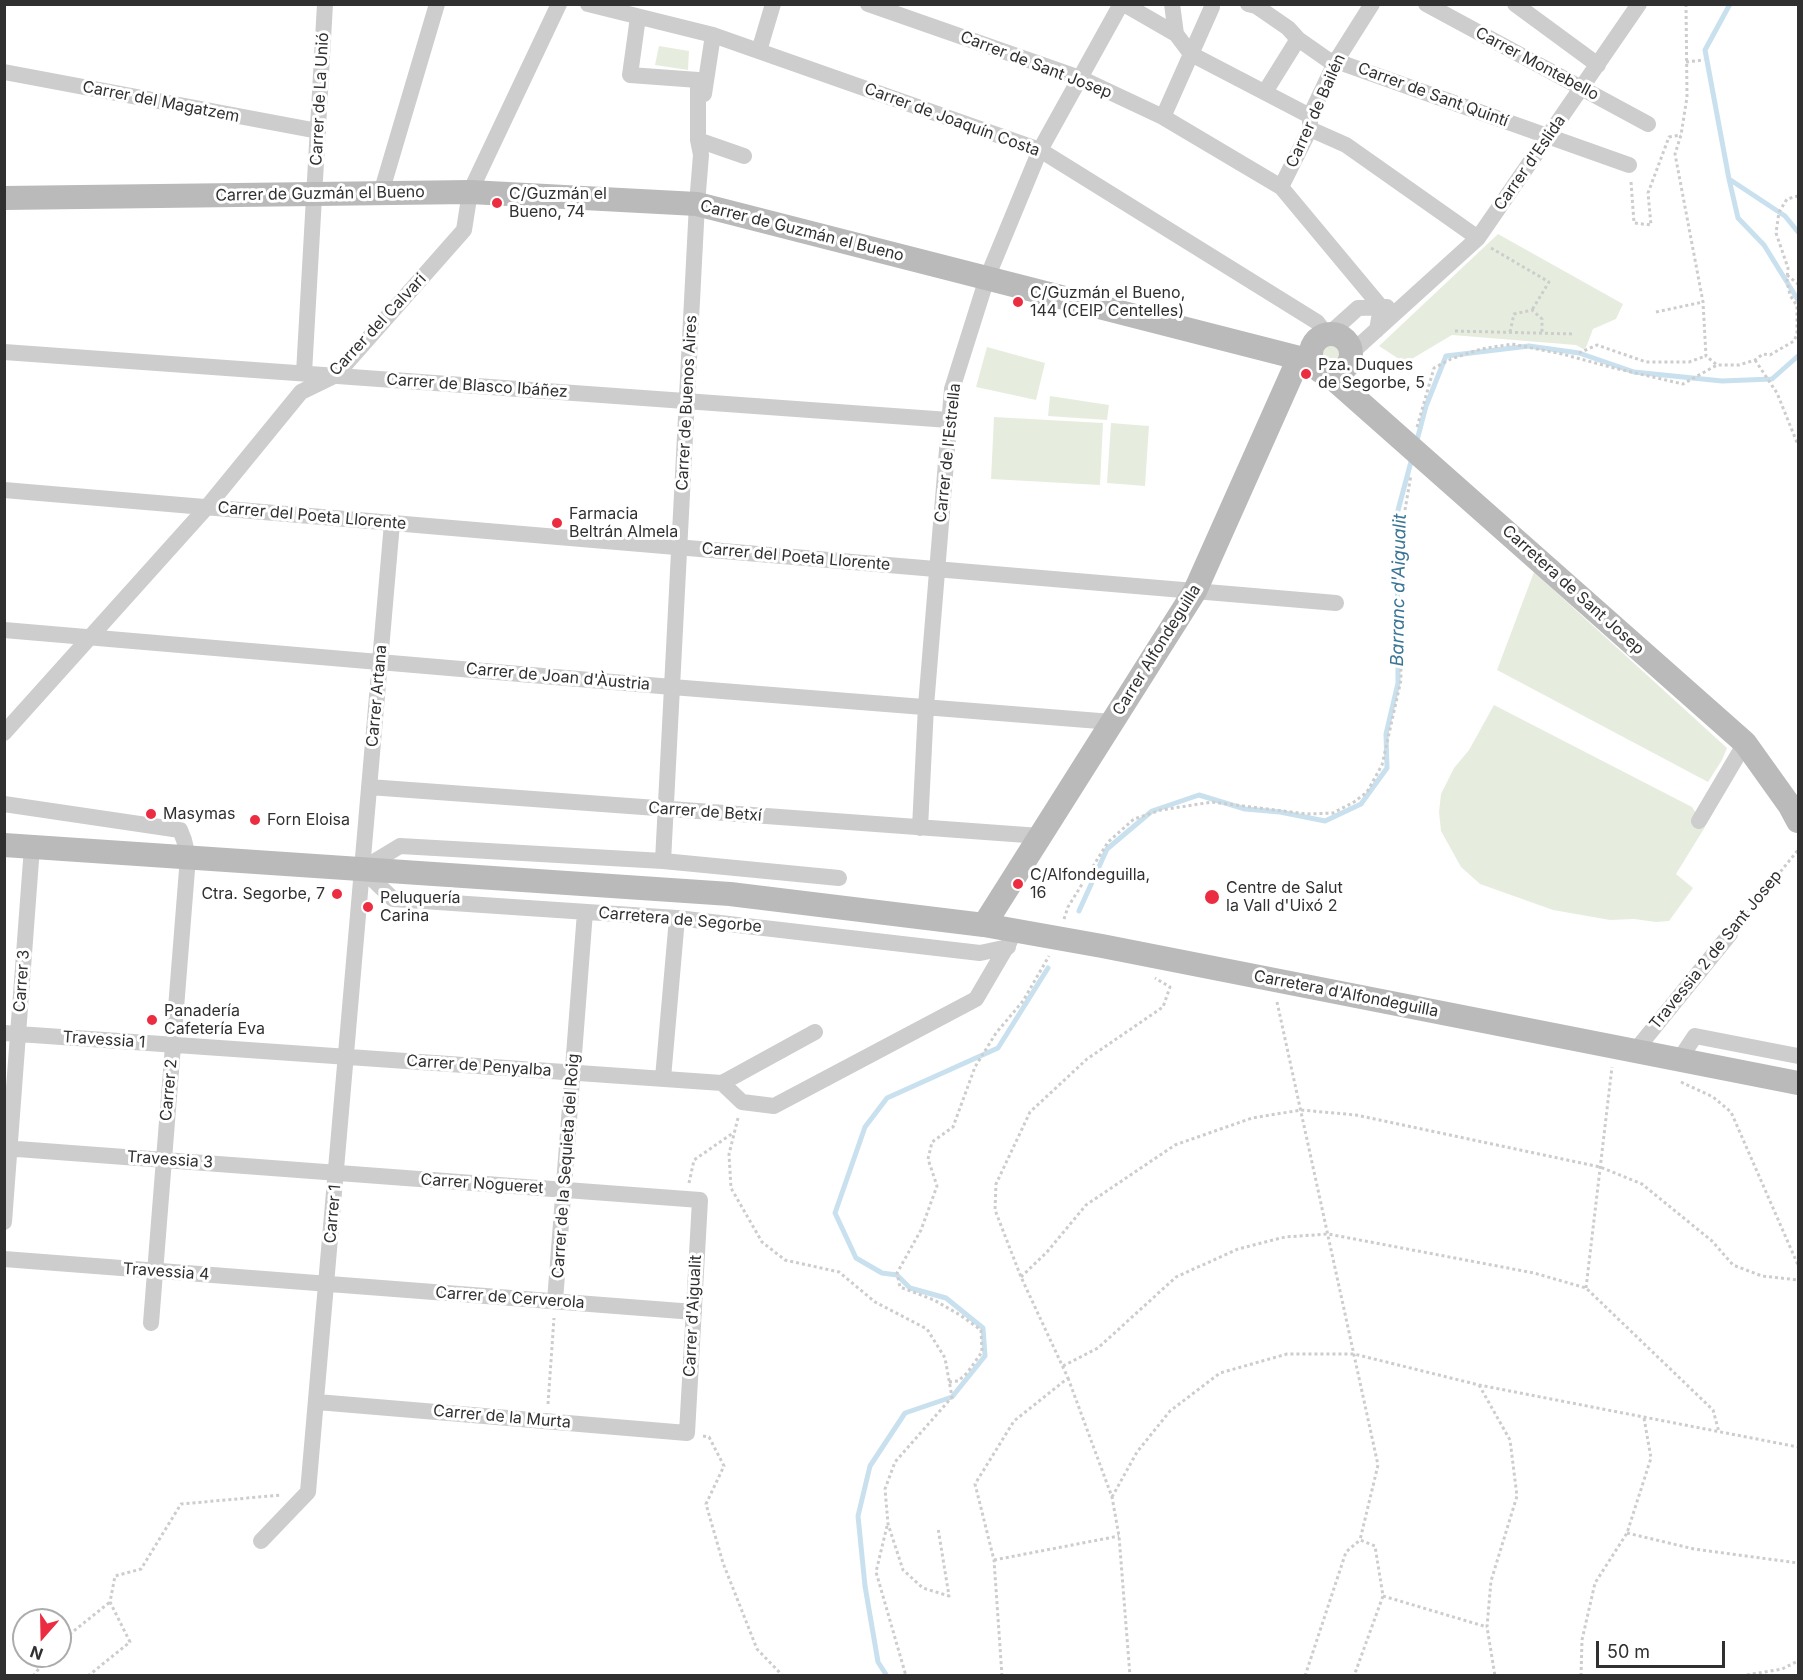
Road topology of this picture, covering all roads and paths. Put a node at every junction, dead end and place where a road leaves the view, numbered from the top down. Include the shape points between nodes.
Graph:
1 (325, 4) edge
2 (437, 4) edge
3 (559, 4) edge
4 (588, 4) edge
5 (773, 4) edge
6 (868, 4) edge
7 (1122, 4) edge
8 (1172, 4) edge
9 (1372, 4) edge
10 (1426, 4) edge
11 (1515, 4) edge
12 (1640, 4) edge
13 (1686, 4) edge
14 (1211, 5) edge
15 (1253, 5) edge
16 (638, 17) junction
17 (1176, 34) junction
18 (713, 35) junction
19 (1298, 39) junction
20 (759, 51) junction
21 (1191, 54) junction
22 (1704, 60) dead end
23 (1336, 61) junction
24 (1686, 62) junction
25 (1598, 64) junction
26 (4, 72) edge
27 (1080, 78) junction
28 (1582, 88) junction
29 (1264, 92) junction
30 (1163, 117) junction
31 (1310, 122) junction
32 (1648, 124) dead end
33 (318, 131) junction
34 (1681, 135) junction
35 (1548, 136) junction
36 (698, 140) junction
37 (1040, 150) junction
38 (744, 156) dead end
39 (1629, 165) joint
40 (1281, 187) junction
41 (471, 192) junction
42 (381, 193) junction
43 (314, 194) junction
44 (1798, 196) edge
45 (4, 198) edge
46 (697, 204) junction
47 (1478, 238) junction
48 (1787, 275) junction
49 (987, 278) junction
50 (1798, 284) edge
51 (1703, 302) junction
52 (1403, 306) junction
53 (1381, 307) junction
54 (1532, 310) junction
55 (1656, 312) dead end
56 (1377, 330) junction
57 (1455, 331) dead end
58 (1510, 332) junction
59 (1542, 333) junction
60 (1327, 334) junction
61 (1574, 334) dead end
62 (4, 352) edge
63 (1351, 353) junction
64 (1579, 353) dead end
65 (1706, 356) junction
66 (1305, 358) junction
67 (1755, 360) junction
68 (1717, 365) junction
69 (304, 374) junction
70 (1328, 374) junction
71 (336, 375) junction
72 (687, 401) junction
73 (949, 420) junction
74 (1416, 436) dead end
75 (1798, 445) edge
76 (1412, 467) dead end
77 (4, 490) edge
78 (207, 507) junction
79 (392, 523) junction
80 (679, 547) junction
81 (937, 570) junction
82 (1195, 591) junction
83 (1336, 603) dead end
84 (4, 630) edge
85 (91, 637) junction
86 (380, 661) junction
87 (672, 687) junction
88 (926, 706) junction
89 (1112, 722) junction
90 (4, 733) edge
91 (1746, 743) junction
92 (369, 787) junction
93 (4, 804) edge
94 (666, 809) junction
95 (1699, 821) dead end
96 (1798, 821) edge
97 (920, 828) junction
98 (1040, 836) junction
99 (4, 845) edge
100 (32, 847) junction
101 (1798, 850) edge
102 (188, 857) junction
103 (663, 861) junction
104 (362, 869) junction
105 (839, 878) dead end
106 (585, 912) junction
107 (677, 918) junction
108 (1062, 924) dead end
109 (984, 925) junction
110 (1730, 934) joint
111 (1011, 938) junction
112 (1052, 948) dead end
113 (1151, 975) dead end
114 (1273, 980) junction
115 (814, 1032) dead end
116 (11, 1034) edge
117 (173, 1045) junction
118 (1624, 1049) junction
119 (1798, 1056) edge
120 (346, 1057) junction
121 (1677, 1070) junction
122 (573, 1072) junction
123 (663, 1078) junction
124 (722, 1083) junction
125 (1798, 1083) edge
126 (742, 1102) junction
127 (1301, 1110) junction
128 (735, 1132) junction
129 (7, 1148) edge
130 (164, 1160) junction
131 (1600, 1167) junction
132 (336, 1173) junction
133 (564, 1190) junction
134 (695, 1200) junction
135 (4, 1222) edge
136 (1328, 1234) junction
137 (4, 1259) edge
138 (1798, 1265) edge
139 (155, 1271) junction
140 (1021, 1277) junction
141 (1798, 1280) edge
142 (327, 1284) junction
143 (1586, 1288) junction
144 (555, 1301) junction
145 (694, 1312) junction
146 (151, 1323) dead end
147 (1354, 1354) junction
148 (1064, 1366) junction
149 (1068, 1378) junction
150 (949, 1382) junction
151 (1479, 1385) junction
152 (317, 1402) junction
153 (1644, 1418) junction
154 (546, 1421) junction
155 (1719, 1432) junction
156 (687, 1433) junction
157 (1798, 1447) edge
158 (308, 1492) junction
159 (1112, 1497) junction
160 (888, 1524) junction
161 (938, 1528) dead end
162 (1627, 1533) junction
163 (1119, 1536) junction
164 (1360, 1540) junction
165 (261, 1541) dead end
166 (994, 1560) junction
167 (1798, 1563) edge
168 (1383, 1596) junction
169 (110, 1602) junction
170 (1487, 1627) junction
171 (72, 1632) edge
172 (1798, 1661) edge
173 (88, 1676) edge
174 (783, 1676) edge
175 (906, 1676) edge
176 (1002, 1676) edge
177 (1130, 1676) edge
178 (1305, 1676) edge
179 (1354, 1676) edge
180 (1495, 1676) edge
181 (1581, 1676) edge
182 (1741, 1676) edge

1 - 33 street, Carrer de La Unió
2 - 42 street
3 - 41 street, Carrer del Calvari
4 - 16 street
5 - 20 street
6 - 27 street, Carrer de Sant Josep
7 - 17 street
7 - 27 street, Carrer de l'Estrella
8 - 17 street
9 - 23 street, Carrer de Bailén
10 - 28 street, Carrer Montebello
11 - 25 street
12 - 25 street, Carrer d'Eslida
13 - 24 path
14 - 21 street
15 - 19 street, Carrer de Sant Quintí
16 - 18 street, Carrer de Joaquín Costa
16 - 36 street via 630,75 698,80
17 - 21 street
18 - 20 street, Carrer de Joaquín Costa
18 - 36 street
19 - 23 street, Carrer de Sant Quintí via 1328,60
19 - 29 street
20 - 37 street, Carrer de Joaquín Costa
21 - 29 street
21 - 30 street
22 - 24 path
23 - 31 street, Carrer de Bailén
23 - 35 street, Carrer de Sant Quintí
24 - 34 path via 1688,97
25 - 28 street, Carrer d'Eslida
26 - 33 street, Carrer del Magatzem
27 - 30 street, Carrer de Sant Josep
27 - 37 street, Carrer de l'Estrella
28 - 32 street, Carrer Montebello
28 - 35 street, Carrer d'Eslida
29 - 31 street
30 - 40 street, Carrer de Sant Josep
31 - 40 street, Carrer de Bailén
31 - 47 street
33 - 43 street, Carrer de La Unió
34 - 39 path via 1669,137 1648,193 1651,225 1634,223
34 - 51 path via 1675,154
35 - 39 street, Carrer de Sant Quintí
35 - 47 street, Carrer d'Eslida
36 - 38 street
36 - 46 street, Carrer de Buenos Aires via 701,155
37 - 49 street, Carrer de l'Estrella
37 - 60 street, Carrer de Joaquín Costa via 1317,322
40 - 53 street, Carrer de Sant Josep
41 - 42 street, Carrer de Guzmán el Bueno
41 - 46 street, Carrer de Guzmán el Bueno
41 - 71 street, Carrer del Calvari via 464,230
42 - 43 street, Carrer de Guzmán el Bueno
43 - 45 street, Carrer de Guzmán el Bueno
43 - 69 street, Carrer de La Unió
44 - 48 path via 1787,200 1779,212 1776,233
46 - 49 street, Carrer de Guzmán el Bueno
46 - 72 street, Carrer de Buenos Aires
47 - 52 street, Carrer d'Eslida
47 - 54 path via 1549,282
48 - 50 path
48 - 67 path via 1797,306 1797,334 1794,341
49 - 66 street, Carrer de Guzmán el Bueno
49 - 73 street, Carrer de l'Estrella via 952,389
51 - 55 path
51 - 65 path
52 - 53 street
52 - 56 street, Carrer d'Eslida
53 - 56 street
53 - 60 street via 1358,308
54 - 58 path via 1514,315
54 - 59 path via 1542,320
56 - 63 street, Carrer d'Eslida
57 - 58 path
58 - 59 path
59 - 61 path
60 - 63 street via 1347,341
60 - 66 street via 1315,340
62 - 69 street, Carrer de Blasco Ibáñez
63 - 70 street via 1344,369
64 - 65 path via 1597,345 1646,362 1689,362
65 - 68 path
66 - 70 street
66 - 82 street, Carrer Alfondeguilla
67 - 68 path
67 - 75 path via 1777,393
68 - 74 path via 1683,384 1512,344 1481,349 1434,368
69 - 71 street, Carrer de Blasco Ibáñez
70 - 91 street, Carretera de Sant Josep
71 - 72 street, Carrer de Blasco Ibáñez
71 - 78 street, Carrer del Calvari via 301,392
72 - 73 street, Carrer de Blasco Ibáñez
72 - 80 street, Carrer de Buenos Aires
73 - 81 street, Carrer de l'Estrella
76 - 108 path via 1400,539 1401,680 1382,765 1366,792 1333,813 1307,814 1212,802 1161,810 1134,819 1108,842
77 - 78 street, Carrer del Poeta Llorente
78 - 79 street, Carrer del Poeta Llorente
78 - 85 street, Carrer del Calvari
79 - 80 street, Carrer del Poeta Llorente
79 - 86 street, Carrer Artana
80 - 81 street, Carrer del Poeta Llorente
80 - 87 street, Carrer de Buenos Aires
81 - 82 street, Carrer del Poeta Llorente
81 - 88 street, Carrer de l'Estrella
82 - 83 street, Carrer del Poeta Llorente
82 - 89 street, Carrer Alfondeguilla
84 - 85 street, Carrer de Joan d'Àustria
85 - 86 street, Carrer de Joan d'Àustria
85 - 90 street, Carrer del Calvari
86 - 87 street, Carrer de Joan d'Àustria
86 - 92 street, Carrer Artana
87 - 88 street, Carrer de Joan d'Àustria
87 - 94 street, Carrer de Buenos Aires
88 - 89 street, Carrer de Joan d'Àustria
88 - 97 street, Carrer de l'Estrella
89 - 98 street, Carrer Alfondeguilla
91 - 95 street
91 - 96 street, Carretera de Sant Josep
92 - 94 street, Carrer de Betxí
92 - 104 street, Carrer Artana
93 - 102 street via 180,830
94 - 97 street, Carrer de Betxí
94 - 103 street, Carrer de Buenos Aires
97 - 98 street, Carrer de Betxí
98 - 109 street, Carrer Alfondeguilla
99 - 100 street, Carretera de Segorbe
100 - 102 street, Carretera de Segorbe
100 - 116 street, Carrer 3
101 - 110 path, Travessia 2 de Sant Josep
102 - 104 street, Carretera de Segorbe
102 - 117 street, Carrer 2
103 - 104 street via 400,846
103 - 105 street
104 - 106 street, Carretera de Segorbe via 393,899
104 - 109 street, Carretera de Segorbe via 730,894
104 - 120 street, Carrer 1
106 - 107 street, Carretera de Segorbe
106 - 122 street, Carrer de la Sequieta del Roig
107 - 111 street, Carretera de Segorbe via 980,953
107 - 123 street
109 - 111 street, Carretera de Segorbe
110 - 118 street, Travessia 2 de Sant Josep
111 - 114 street, Carretera d'Alfondeguilla
111 - 126 street via 976,999 774,1106
112 - 150 path via 1023,1001 975,1066 952,1127 933,1142 928,1159 937,1186 921,1230 897,1273 900,1287 934,1300 981,1330 982,1352 967,1373 958,1381
113 - 140 path via 1170,987 1163,1007 1087,1059 1030,1112 996,1184 995,1210
114 - 118 street, Carretera d'Alfondeguilla
114 - 127 path
115 - 124 street
116 - 117 street, Travessia 1
116 - 129 street, Carrer 3
117 - 120 street, Travessia 1
117 - 130 street, Carrer 2
118 - 121 street, Carretera d'Alfondeguilla
118 - 131 path
119 - 121 street via 1695,1036
120 - 122 street, Carrer de Penyalba
120 - 132 street, Carrer 1
121 - 125 street, Carretera d'Alfondeguilla
121 - 138 path via 1731,1112
122 - 123 street, Carrer de Penyalba
122 - 133 street, Carrer de la Sequieta del Roig
123 - 124 street, Carrer de Penyalba
124 - 126 street
126 - 128 path
127 - 131 path via 1356,1115
127 - 136 path
127 - 140 path via 1252,1118 1175,1145 1086,1205
128 - 134 path via 694,1160 689,1180
128 - 150 path via 729,1154 732,1188 762,1242 785,1260 839,1272 875,1302 927,1329 945,1358
129 - 130 street, Travessia 3
129 - 135 street, Carrer 3
130 - 132 street, Travessia 3
130 - 139 street, Carrer 2
131 - 141 path via 1642,1184 1712,1241 1733,1265 1762,1276
131 - 143 path
132 - 133 street, Carrer Nogueret
132 - 142 street, Carrer 1
133 - 134 street, Carrer Nogueret
133 - 144 street, Carrer de la Sequieta del Roig
134 - 145 street, Carrer d'Aigualit
136 - 143 path via 1534,1273
136 - 147 path
136 - 148 path via 1285,1237 1238,1249 1176,1277 1098,1348
137 - 139 street, Travessia 4
139 - 142 street, Travessia 4
139 - 146 street, Carrer 2
140 - 148 path
142 - 144 street, Carrer de Cerverola
142 - 152 street, Carrer 1
143 - 155 path via 1713,1410
144 - 145 street, Carrer de Cerverola
144 - 154 path, Carrer de la Sequieta del Roig
145 - 156 street, Carrer d'Aigualit
147 - 151 path
147 - 159 path via 1287,1354 1220,1373 1170,1412 1137,1452
147 - 164 path via 1378,1465
148 - 149 path
149 - 159 path
149 - 166 path via 1014,1421 975,1484
150 - 160 path via 952,1397 895,1462 885,1489
151 - 153 path
151 - 170 path via 1510,1440 1517,1496 1491,1581
152 - 154 street, Carrer de la Murta
152 - 158 street, Carrer 1
153 - 155 path
153 - 162 path via 1651,1458
154 - 156 street, Carrer de la Murta
155 - 157 path
156 - 174 path via 709,1437 724,1466 706,1504 723,1563 756,1649
158 - 165 street
158 - 169 path via 181,1503 141,1569 115,1576
159 - 163 path
160 - 161 path via 903,1570 922,1588 949,1596
160 - 175 path via 876,1572
162 - 167 path via 1694,1549
162 - 181 path via 1595,1583 1582,1640
163 - 166 path
163 - 177 path
164 - 168 path via 1375,1546
164 - 178 path via 1346,1552
166 - 176 path
168 - 170 path
168 - 179 path
169 - 171 path
169 - 173 path via 130,1642
170 - 180 path
172 - 182 path via 1782,1669

